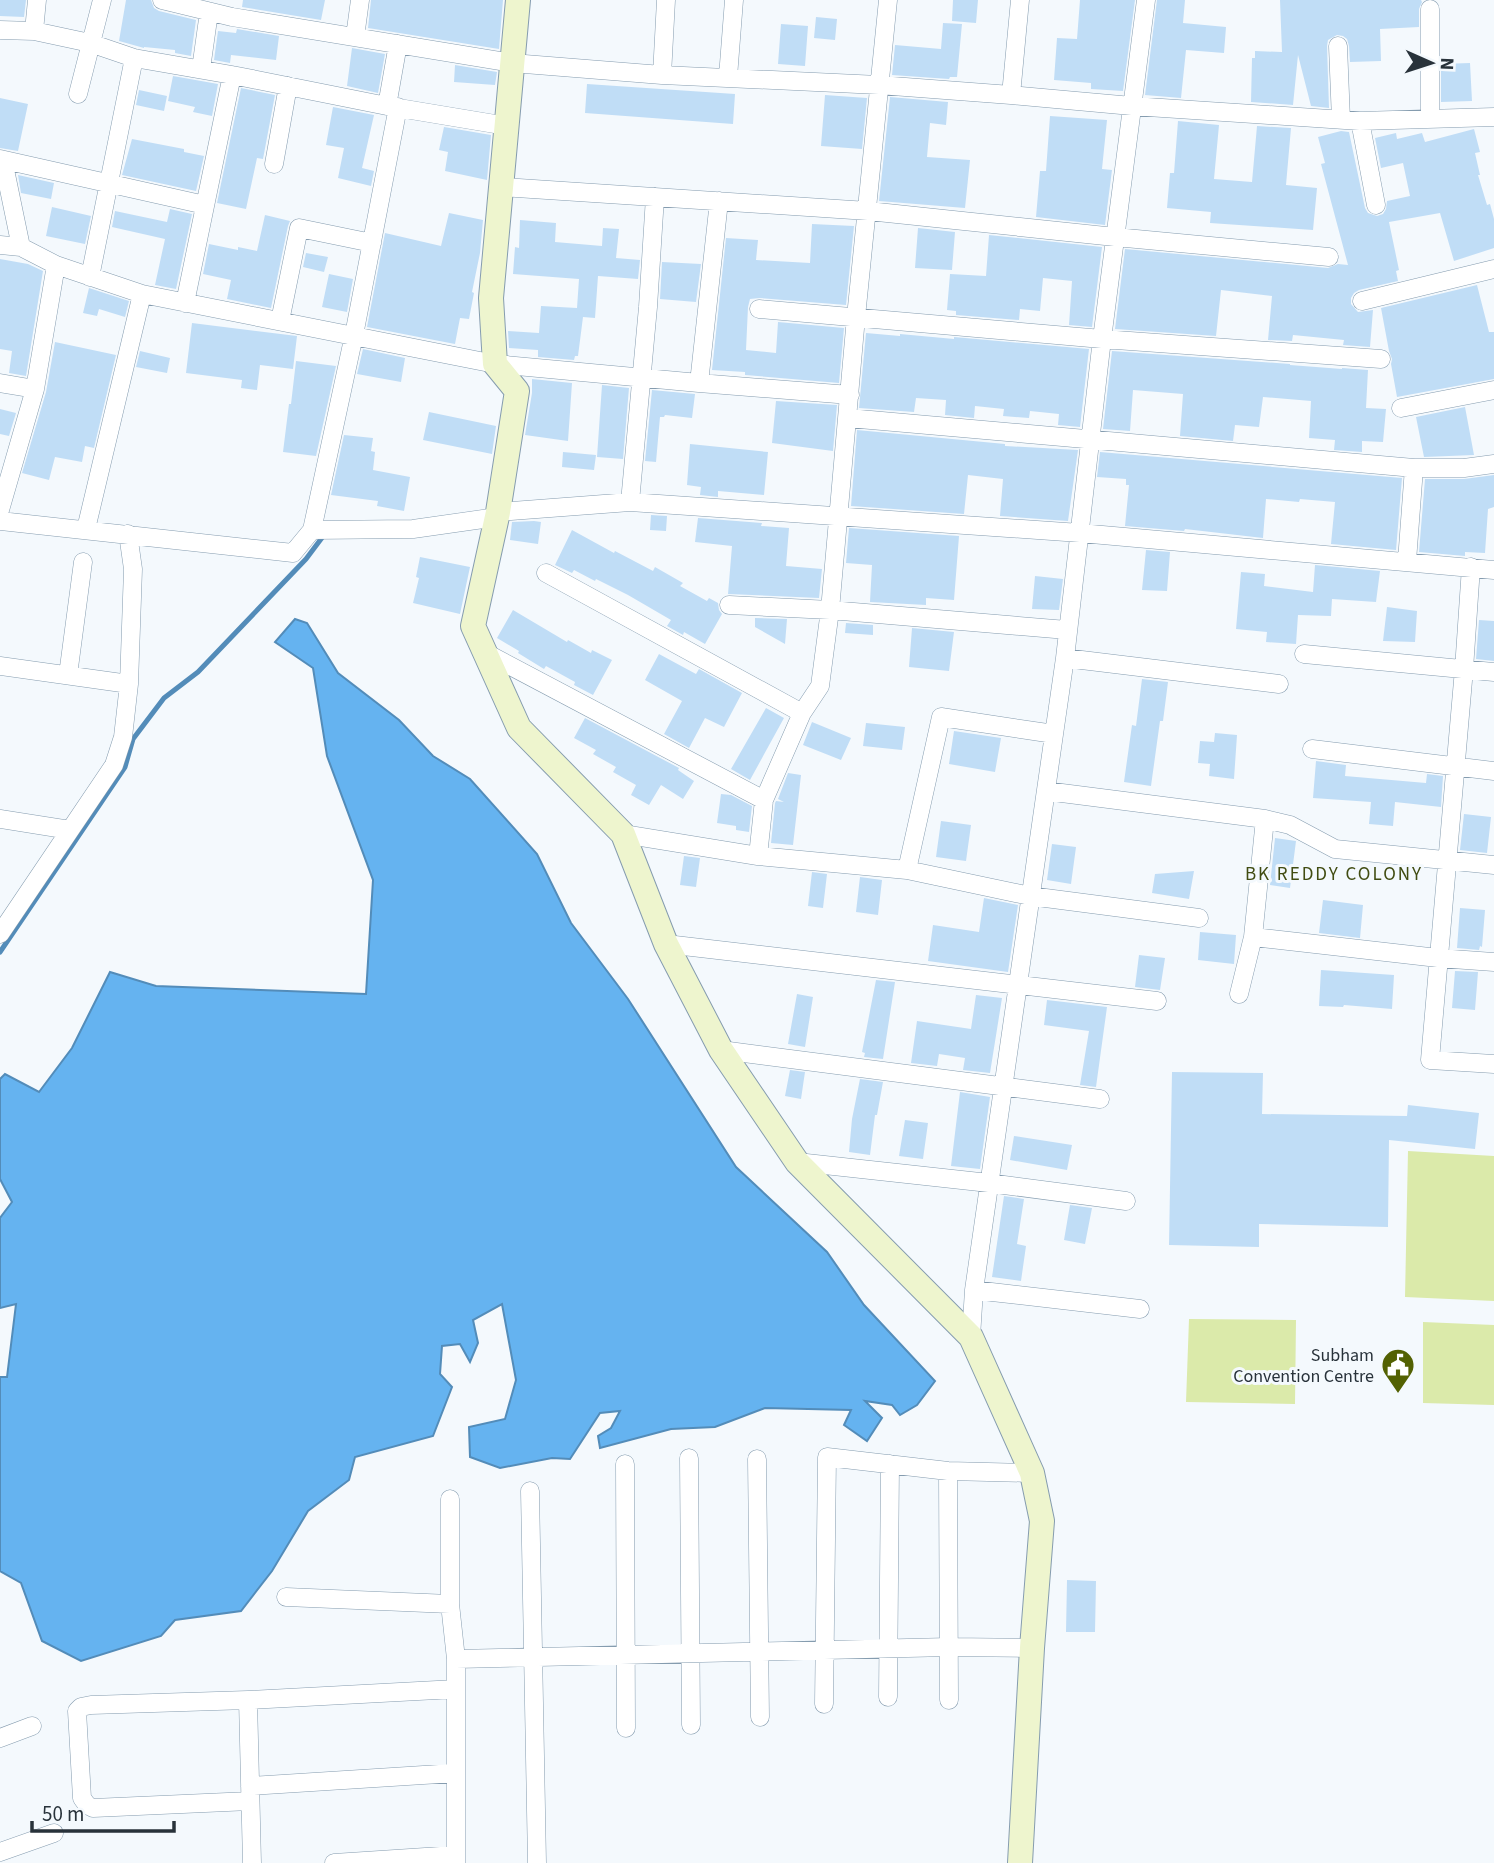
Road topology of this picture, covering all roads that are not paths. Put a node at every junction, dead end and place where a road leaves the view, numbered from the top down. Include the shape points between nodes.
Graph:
1 (37, 0) edge
2 (102, 0) edge
3 (162, 0) edge
4 (360, 0) edge
5 (518, 0) edge
6 (666, 0) edge
7 (734, 0) edge
8 (888, 0) edge
9 (1020, 0) edge
10 (1146, 0) edge
11 (234, 8) edge
12 (1430, 9) dead end
13 (209, 12) junction
14 (0, 30) edge
15 (34, 31) junction
16 (355, 37) junction
17 (90, 43) junction
18 (398, 44) junction
19 (1338, 46) dead end
20 (134, 58) junction
21 (512, 63) junction
22 (201, 69) junction
23 (233, 75) junction
24 (662, 75) junction
25 (728, 77) junction
26 (879, 85) junction
27 (288, 86) junction
28 (78, 94) dead end
29 (1012, 95) junction
30 (392, 106) junction
31 (1132, 106) junction
32 (1430, 119) junction
33 (1341, 120) junction
34 (1494, 120) edge
35 (1360, 121) junction
36 (508, 126) junction
37 (2, 160) edge
38 (274, 164) dead end
39 (108, 184) junction
40 (502, 187) junction
41 (655, 197) junction
42 (719, 201) junction
43 (205, 205) junction
44 (1376, 205) dead end
45 (868, 211) junction
46 (1115, 237) junction
47 (372, 243) junction
48 (0, 245) edge
49 (21, 247) junction
50 (1329, 257) dead end
51 (56, 265) junction
52 (1494, 269) edge
53 (90, 277) junction
54 (142, 294) junction
55 (1362, 300) dead end
56 (185, 303) junction
57 (759, 309) dead end
58 (856, 317) junction
59 (280, 321) junction
60 (354, 335) junction
61 (1102, 339) junction
62 (1381, 359) dead end
63 (495, 364) junction
64 (642, 377) junction
65 (0, 383) edge
66 (699, 383) junction
67 (35, 389) junction
68 (1494, 390) edge
69 (849, 395) junction
70 (1401, 408) dead end
71 (848, 418) junction
72 (1091, 439) junction
73 (1494, 464) edge
74 (1414, 468) junction
75 (630, 502) junction
76 (0, 510) edge
77 (497, 514) junction
78 (838, 517) junction
79 (0, 521) edge
80 (86, 529) junction
81 (312, 530) junction
82 (1080, 533) junction
83 (128, 534) junction
84 (1407, 561) junction
85 (83, 562) dead end
86 (1471, 568) junction
87 (1494, 570) edge
88 (546, 573) dead end
89 (729, 605) dead end
90 (830, 610) junction
91 (1067, 630) junction
92 (484, 652) junction
93 (1304, 654) dead end
94 (1065, 658) junction
95 (0, 666) edge
96 (1464, 669) junction
97 (1494, 672) edge
98 (68, 676) junction
99 (129, 684) junction
100 (1279, 684) dead end
101 (802, 713) junction
102 (1054, 734) junction
103 (1312, 749) dead end
104 (1455, 767) junction
105 (1494, 771) edge
106 (1046, 791) junction
107 (764, 800) junction
108 (0, 819) edge
109 (1265, 819) junction
110 (71, 830) junction
111 (622, 834) junction
112 (758, 856) junction
113 (1447, 861) junction
114 (1494, 864) edge
115 (907, 870) junction
116 (1030, 896) junction
117 (1199, 918) dead end
118 (0, 934) edge
119 (1253, 937) junction
120 (666, 944) junction
121 (1438, 958) junction
122 (1494, 962) edge
123 (1017, 986) junction
124 (1239, 993) dead end
125 (1157, 1001) dead end
126 (720, 1050) junction
127 (1494, 1064) edge
128 (1003, 1087) junction
129 (1100, 1099) dead end
130 (797, 1162) junction
131 (989, 1183) junction
132 (1126, 1201) dead end
133 (974, 1290) junction
134 (1140, 1309) dead end
135 (971, 1337) junction
136 (689, 1458) dead end
137 (757, 1459) dead end
138 (625, 1464) dead end
139 (890, 1464) junction
140 (948, 1471) junction
141 (1032, 1473) junction
142 (530, 1491) dead end
143 (450, 1499) dead end
144 (286, 1597) dead end
145 (450, 1604) junction
146 (949, 1647) junction
147 (888, 1648) junction
148 (1032, 1648) junction
149 (825, 1650) junction
150 (759, 1652) junction
151 (691, 1654) junction
152 (626, 1655) junction
153 (534, 1657) junction
154 (456, 1660) junction
155 (456, 1689) junction
156 (888, 1697) dead end
157 (248, 1700) junction
158 (949, 1700) dead end
159 (824, 1704) dead end
160 (760, 1717) dead end
161 (691, 1725) dead end
162 (32, 1726) dead end
163 (626, 1728) dead end
164 (0, 1738) edge
165 (455, 1773) junction
166 (250, 1793) junction
167 (54, 1833) dead end
168 (0, 1852) edge
169 (456, 1859) edge
170 (252, 1863) edge
171 (336, 1863) edge
172 (537, 1863) edge
173 (1020, 1863) edge

1 - 15 street
2 - 17 street
3 - 13 street
4 - 16 street
5 - 21 street
6 - 24 street
7 - 25 street
8 - 26 street
9 - 29 street
10 - 31 street
11 - 13 street
11 - 16 street
12 - 32 street
13 - 22 street
14 - 15 street
15 - 17 street
16 - 18 street
17 - 20 street
17 - 28 street
18 - 21 street
18 - 30 street
19 - 33 street
20 - 22 street
20 - 39 street
21 - 24 street
21 - 36 street
22 - 23 street
23 - 27 street
23 - 43 street
24 - 25 street
25 - 26 street
26 - 29 street
26 - 45 street
27 - 30 street
27 - 38 street
29 - 31 street
30 - 36 street
30 - 47 street
31 - 33 street
31 - 46 street
32 - 34 street
32 - 35 street
33 - 35 street
35 - 44 street
36 - 40 street
37 - 39 street
37 - 49 street
39 - 43 street
39 - 53 street
40 - 41 street
40 - 63 street via 491,298
41 - 42 street
41 - 64 street
42 - 45 street
42 - 66 street
43 - 56 street
45 - 46 street
45 - 58 street
46 - 50 street
46 - 61 street
47 - 59 street via 299,228
47 - 60 street
48 - 49 street
49 - 51 street
51 - 53 street
51 - 67 street
52 - 55 street
53 - 54 street
54 - 56 street
54 - 80 street
56 - 59 street
57 - 58 street
58 - 61 street
58 - 69 street
59 - 60 street
60 - 63 street
60 - 81 street
61 - 62 street
61 - 72 street
63 - 64 street
63 - 77 street via 517,391
64 - 66 street
64 - 75 street
65 - 67 street
66 - 69 street
67 - 76 street
68 - 70 street
69 - 71 street
71 - 72 street
71 - 78 street
72 - 74 street
72 - 82 street
73 - 74 street
74 - 84 street
75 - 77 street
75 - 78 street
77 - 81 street via 413,528
77 - 92 street via 473,626
78 - 82 street
78 - 90 street
79 - 80 street
80 - 83 street
81 - 83 street via 293,553
82 - 84 street
82 - 91 street
83 - 99 street via 133,569
84 - 86 street
85 - 98 street
86 - 87 street
86 - 96 street
88 - 101 street
89 - 90 street
90 - 91 street
90 - 101 street via 821,686
91 - 94 street
92 - 107 street
92 - 111 street via 519,728
93 - 96 street
94 - 100 street
94 - 102 street
95 - 98 street
96 - 97 street
96 - 104 street
98 - 99 street
99 - 110 street via 123,737 114,765
101 - 107 street
102 - 106 street
102 - 115 street via 941,717
103 - 104 street
104 - 105 street
104 - 113 street
106 - 109 street
106 - 116 street
107 - 112 street
108 - 110 street
109 - 113 street via 1290,825 1335,849
109 - 119 street
110 - 118 street
111 - 112 street
111 - 120 street
112 - 115 street
113 - 114 street
113 - 121 street
115 - 116 street
116 - 117 street
116 - 123 street
119 - 121 street
119 - 124 street
120 - 123 street
120 - 126 street
121 - 122 street
121 - 127 street via 1430,1060
123 - 125 street
123 - 128 street
126 - 128 street
126 - 130 street
128 - 129 street
128 - 131 street
130 - 131 street
130 - 135 street
131 - 132 street
131 - 133 street
133 - 134 street
133 - 135 street
135 - 141 street
136 - 151 street
137 - 150 street
138 - 152 street
139 - 140 street
139 - 147 street
139 - 149 street via 827,1457
140 - 141 street
140 - 146 street
141 - 148 street via 1042,1521
142 - 153 street
143 - 145 street
144 - 145 street
145 - 154 street
146 - 147 street
146 - 148 street
146 - 158 street
147 - 149 street
147 - 156 street
148 - 173 street
149 - 150 street
149 - 159 street
150 - 151 street
150 - 160 street
151 - 152 street
151 - 161 street
152 - 153 street
152 - 163 street
153 - 154 street
153 - 172 street
154 - 155 street
155 - 157 street
155 - 165 street
157 - 166 street
157 - 166 street via 90,1705 77,1711 86,1805 93,1808
162 - 164 street
165 - 166 street
165 - 169 street
166 - 170 street
167 - 168 street
169 - 171 street

